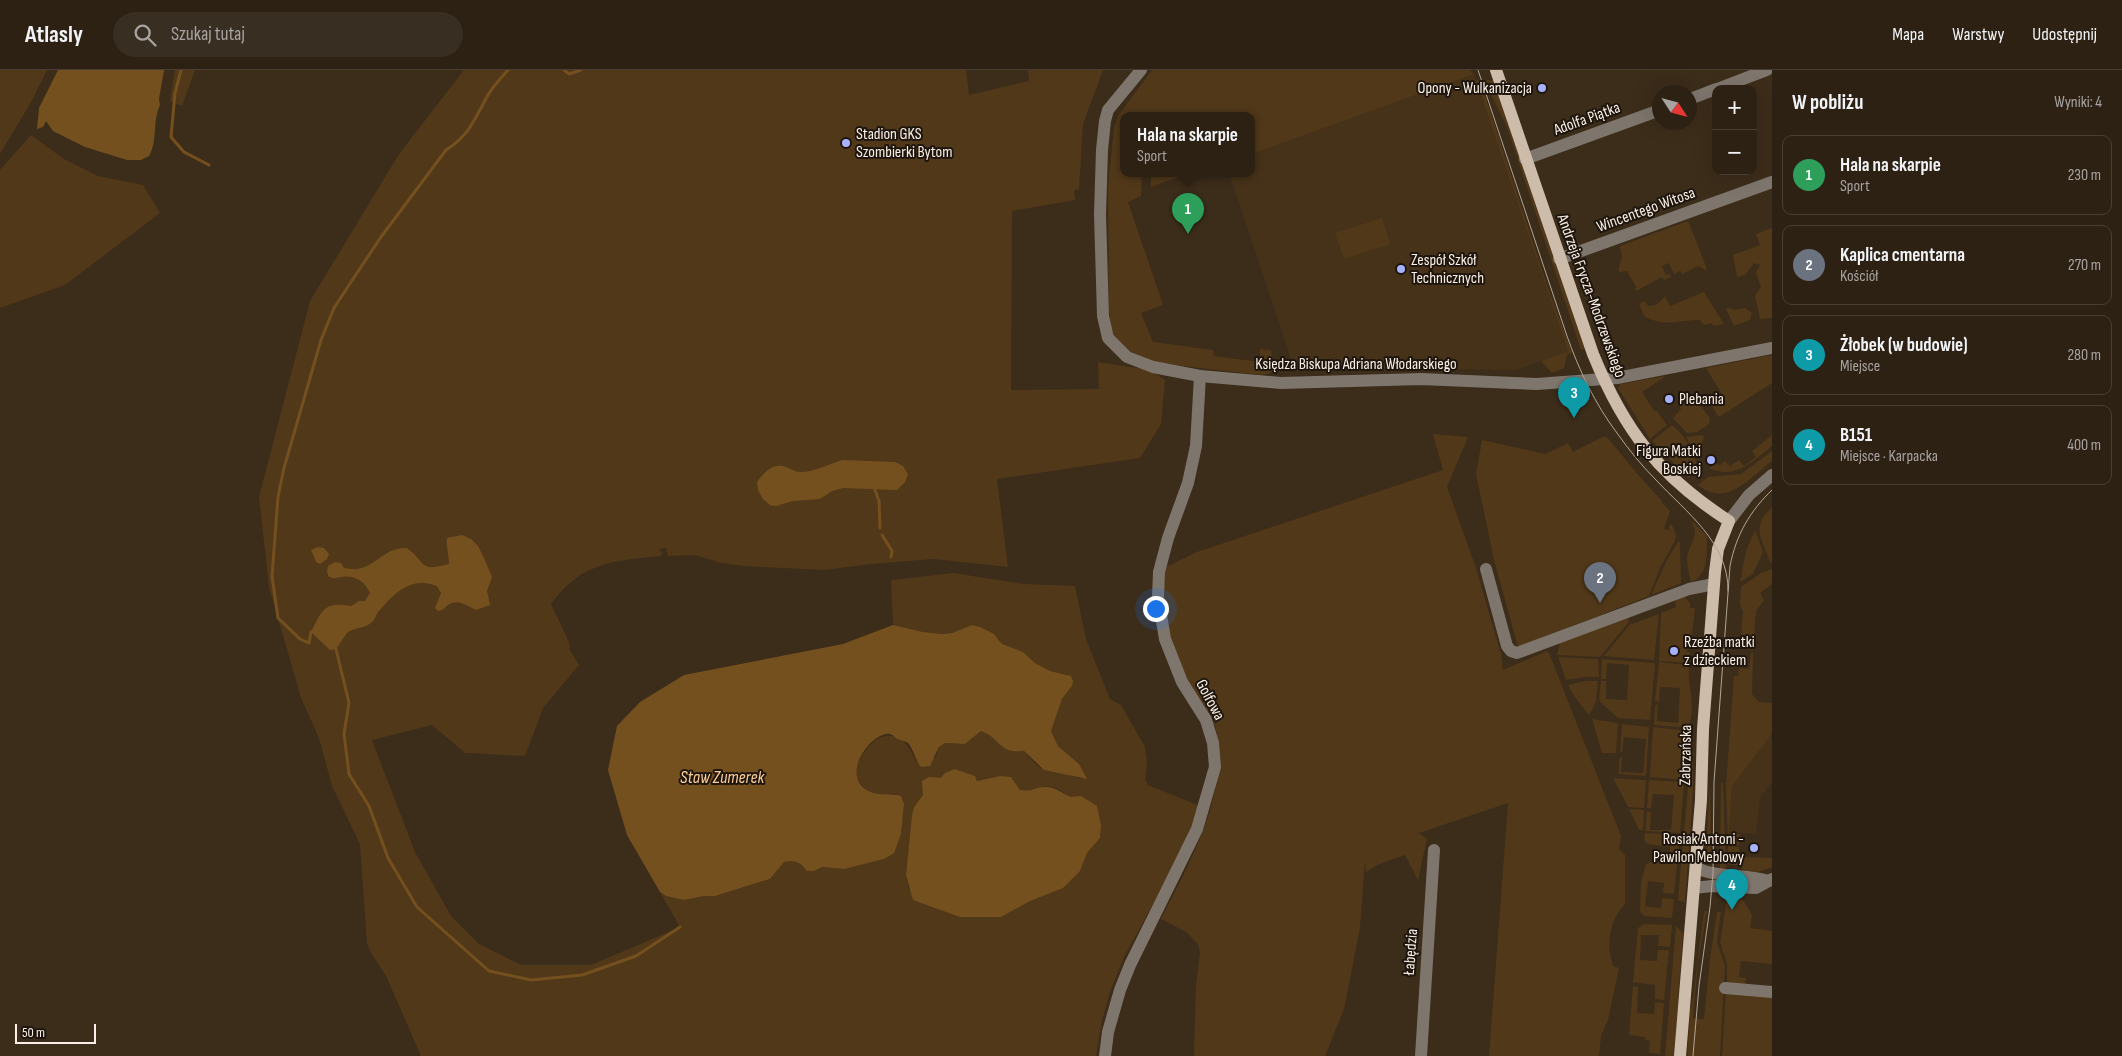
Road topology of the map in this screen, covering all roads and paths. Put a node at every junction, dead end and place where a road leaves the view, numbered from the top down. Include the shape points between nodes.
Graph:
1 (1141, 70) edge
2 (1496, 70) edge
3 (1767, 70) edge
4 (1727, 85) edge
5 (1712, 91) edge
6 (1697, 96) edge
7 (1652, 113) edge
8 (1525, 159) junction
9 (1772, 182) edge
10 (1560, 259) junction
11 (1772, 348) edge
12 (1200, 376) junction
13 (1603, 379) junction
14 (1772, 475) edge
15 (1729, 521) junction
16 (1486, 569) dead end
17 (1714, 584) junction
18 (1434, 850) dead end
19 (1696, 868) junction
20 (1771, 880) edge
21 (1694, 888) junction
22 (1725, 988) dead end
23 (1772, 992) edge
24 (1105, 1056) edge
25 (1421, 1056) edge
26 (1680, 1056) edge

1 - 12 street, Księdza Biskupa Adriana Włodarskiego via 1108,110 1105,121 1100,214 1103,316 1108,338 1127,357 1153,367
2 - 8 main road, Andrzeja Frycza-Modrzewskiego
3 - 4 street
5 - 6 street
7 - 8 street, Adolfa Piątka
8 - 10 main road, Andrzeja Frycza-Modrzewskiego
9 - 10 street, Wincentego Witosa
10 - 13 main road, Andrzeja Frycza-Modrzewskiego
11 - 13 street, Księdza Biskupa Adriana Włodarskiego
12 - 13 street, Księdza Biskupa Adriana Włodarskiego via 1281,383 1421,379 1537,384
12 - 24 street, Golfowa via 1196,446 1159,572 1158,597 1165,639 1182,682 1206,720 1213,743 1215,767 1197,829 1120,990
13 - 15 main road, Andrzeja Frycza-Modrzewskiego via 1622,416 1656,462 1686,490
14 - 15 street, Zabrzańska via 1742,502
15 - 17 main road, Zabrzańska via 1718,549
16 - 17 street via 1508,646 1517,653 1689,589
17 - 19 main road, Zabrzańska
18 - 25 street, Łabędzia
19 - 20 street
19 - 21 main road, Zabrzańska
20 - 21 street via 1756,888
21 - 26 main road, Zabrzańska
22 - 23 street

